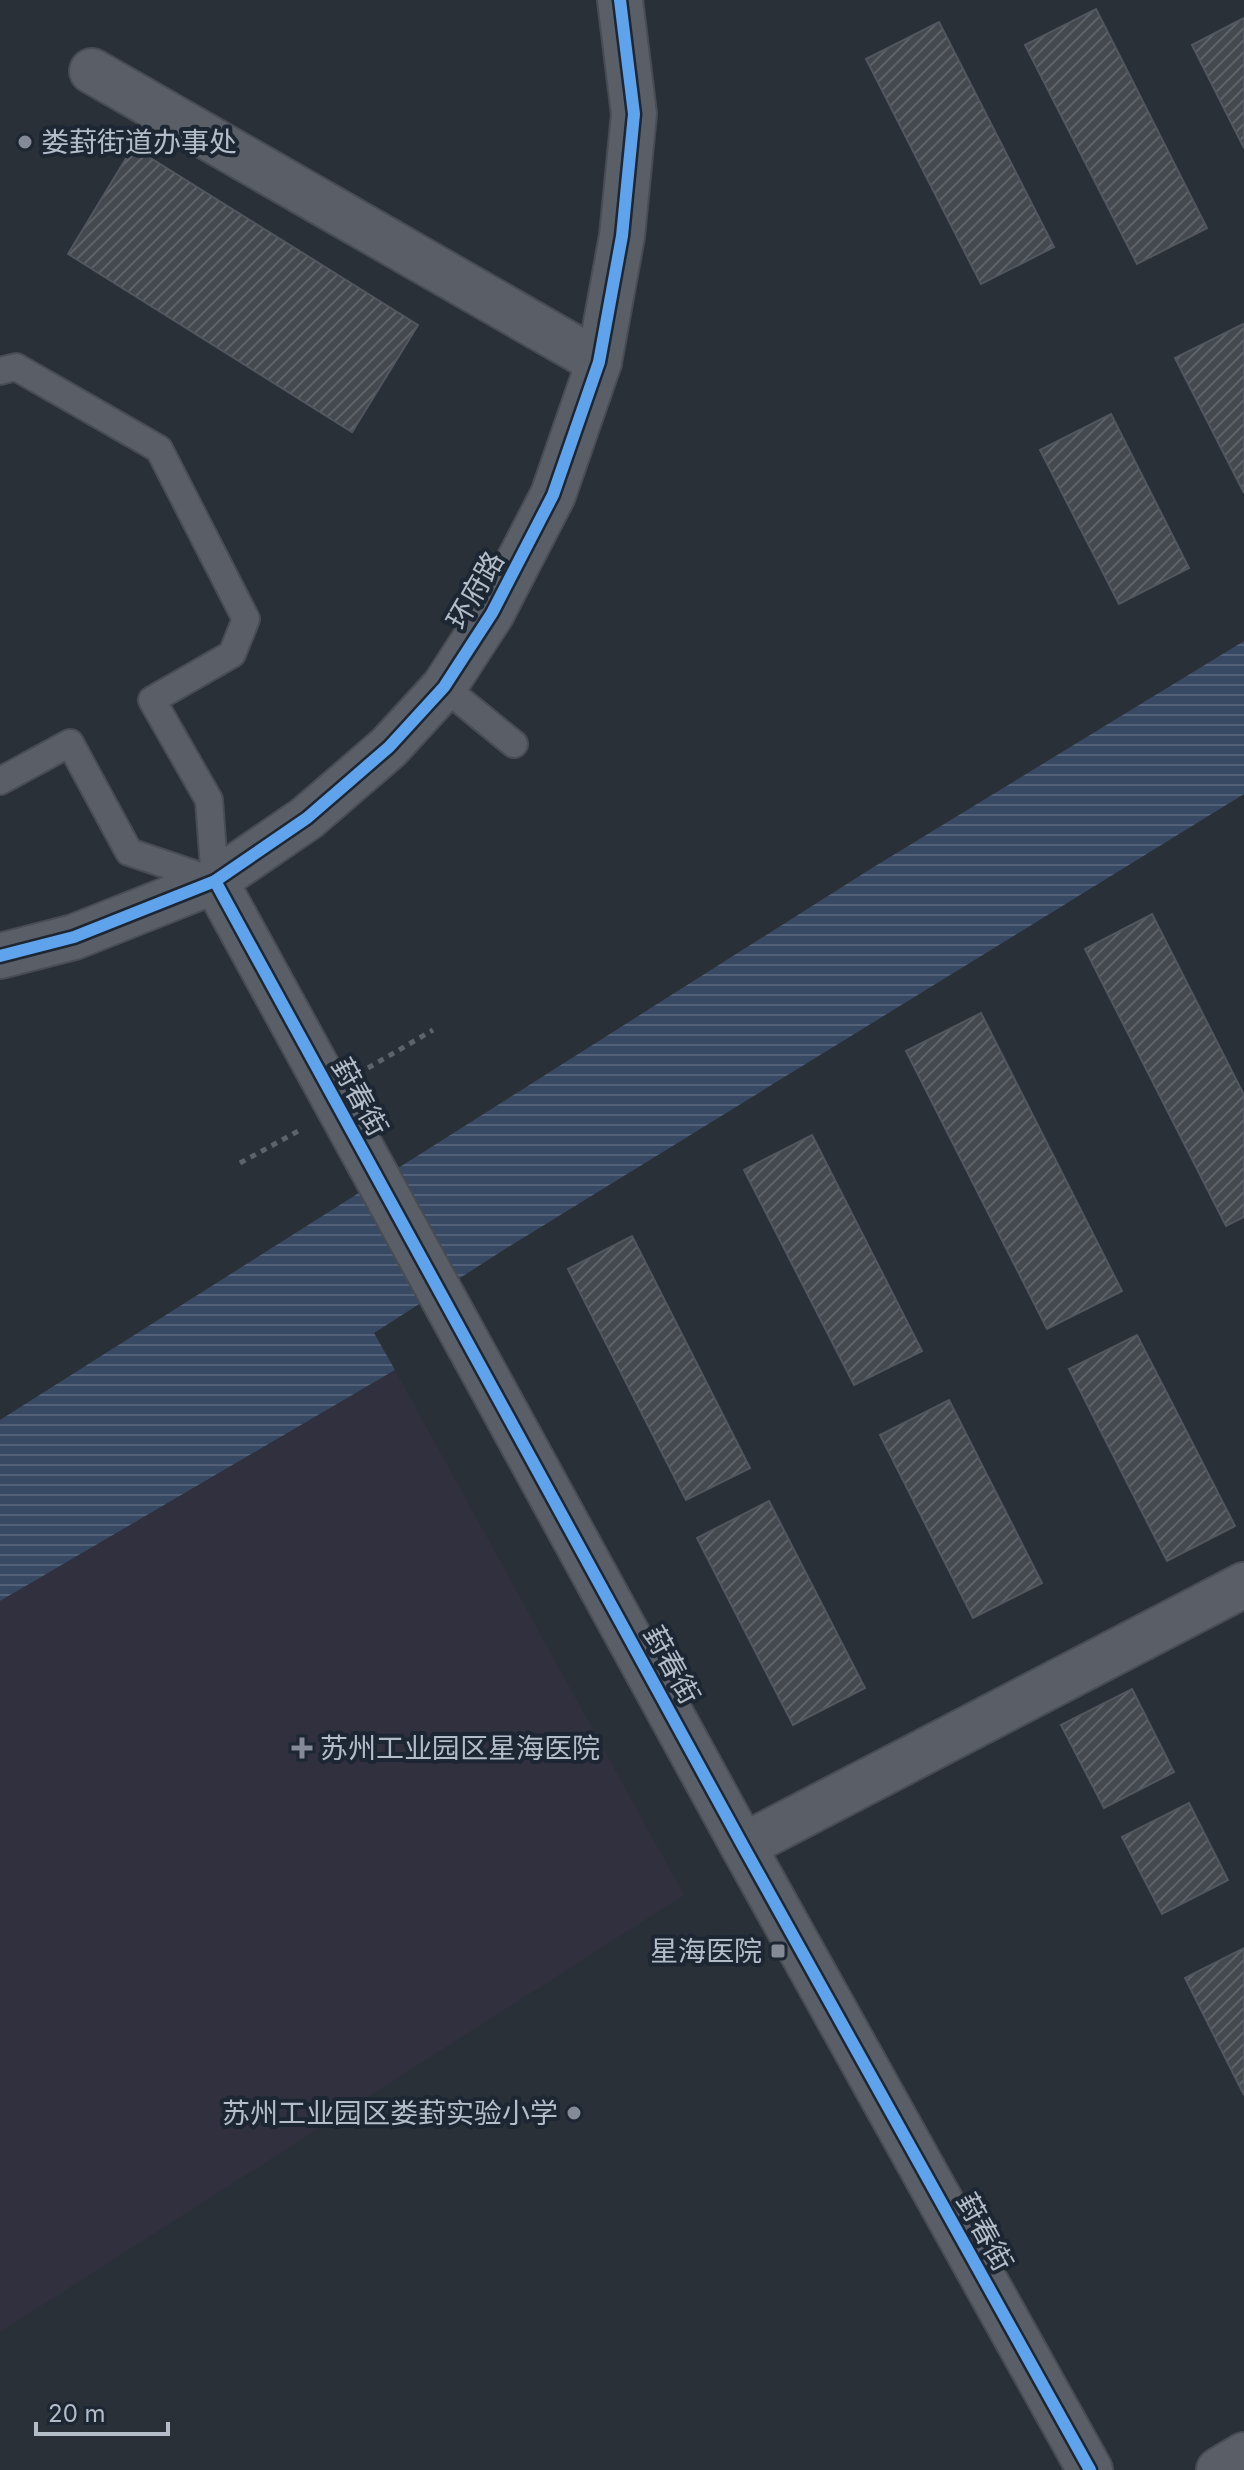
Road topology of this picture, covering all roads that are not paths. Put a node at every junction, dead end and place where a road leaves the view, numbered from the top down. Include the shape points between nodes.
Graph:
1 (620, 0) edge
2 (92, 71) dead end
3 (599, 362) junction
4 (0, 371) edge
5 (444, 687) junction
6 (514, 744) dead end
7 (0, 781) edge
8 (215, 881) junction
9 (0, 956) edge
10 (1244, 1585) edge
11 (743, 1846) junction
12 (1244, 2455) edge
13 (1090, 2470) edge
14 (1219, 2470) edge

1 - 3 street, 环府路 via 634,114 622,236
2 - 3 street
3 - 5 street, 环府路 via 553,495 492,613
4 - 8 lane via 16,367 159,449 246,619 232,654 152,700 209,800
5 - 6 lane
5 - 8 street, 环府路 via 389,747 307,818
7 - 8 lane via 70,743 129,852
8 - 9 street, 环府路 via 74,937
8 - 11 street, 葑春街
10 - 11 street
11 - 13 street, 葑春街
12 - 14 street

